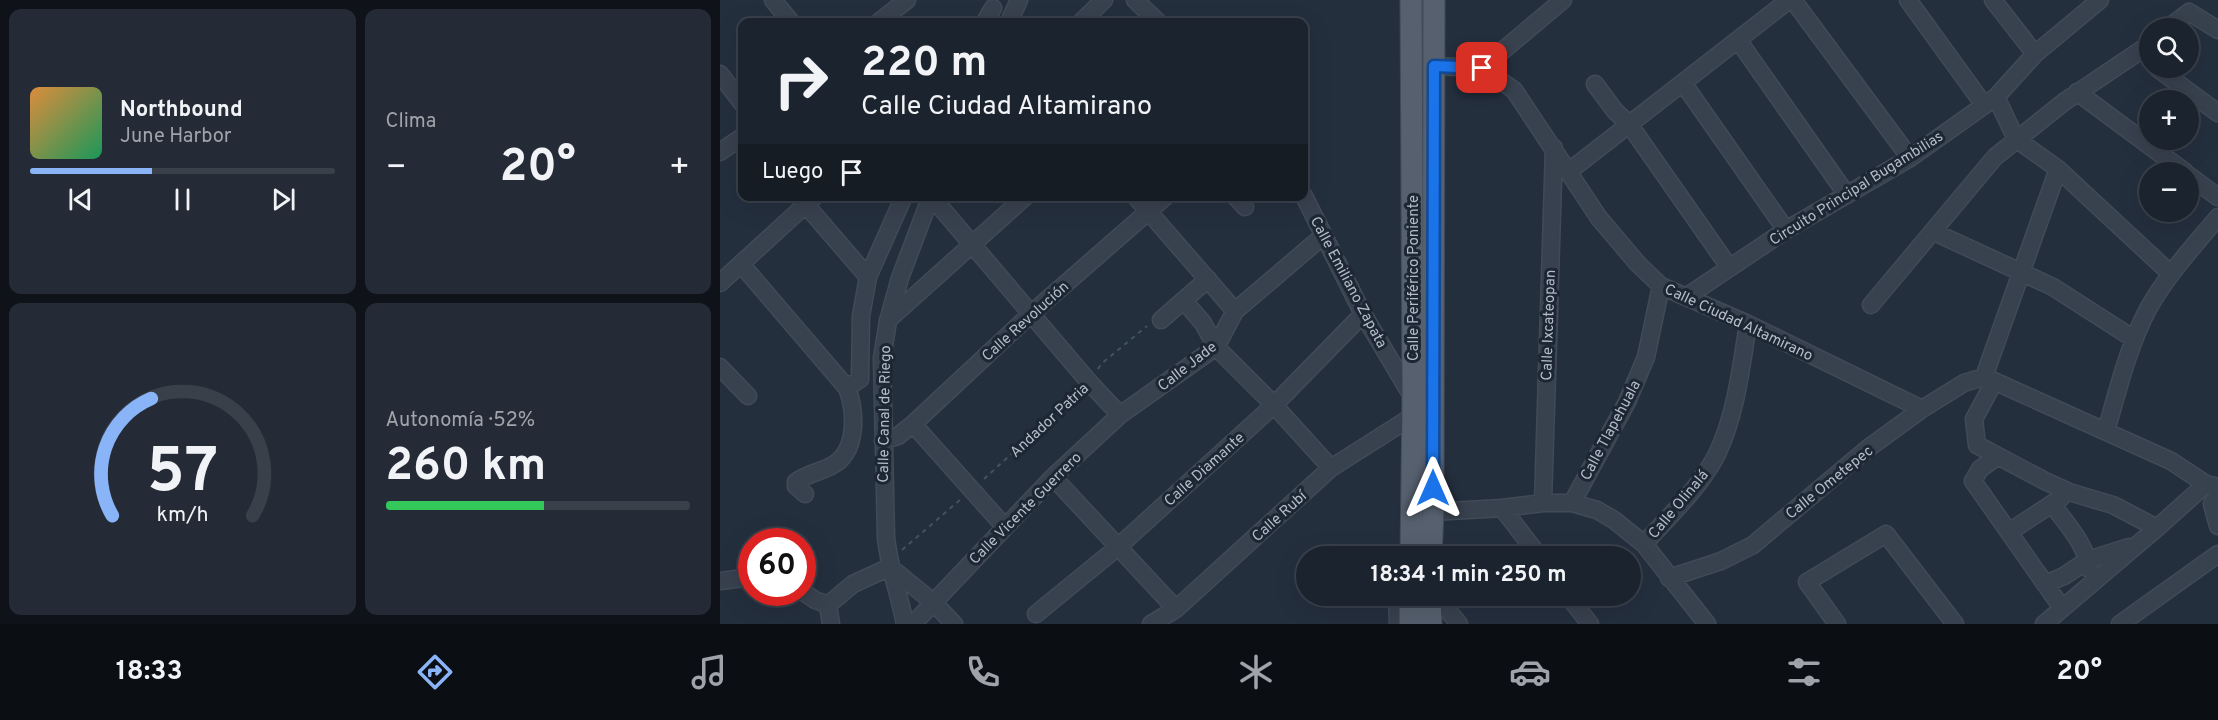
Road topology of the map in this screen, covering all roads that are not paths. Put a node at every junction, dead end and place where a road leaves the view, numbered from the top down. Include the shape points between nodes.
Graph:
1 (907, 0) edge
2 (1019, 0) edge
3 (1104, 0) edge
4 (1135, 0) edge
5 (1434, 0) edge
6 (1563, 0) edge
7 (1791, 0) edge
8 (1908, 0) edge
9 (1993, 0) edge
10 (2100, 0) edge
11 (777, 1) edge
12 (1408, 5) edge
13 (788, 18) edge
14 (884, 18) edge
15 (1011, 18) edge
16 (1085, 18) edge
17 (1154, 18) edge
18 (2180, 18) edge
19 (2198, 18) edge
20 (2199, 19) edge
21 (2218, 30) edge
22 (1738, 40) junction
23 (2035, 54) junction
24 (2139, 57) edge
25 (1434, 66) junction
26 (1482, 68) junction
27 (720, 74) edge
28 (2171, 78) edge
29 (1683, 83) junction
30 (1595, 84) dead end
31 (2077, 93) junction
32 (738, 98) edge
33 (1990, 101) junction
34 (2218, 113) edge
35 (1629, 124) junction
36 (2016, 139) junction
37 (738, 140) edge
38 (1554, 147) junction
39 (720, 152) edge
40 (1910, 158) junction
41 (2171, 162) edge
42 (2058, 169) junction
43 (1568, 172) junction
44 (2199, 183) edge
45 (1847, 195) junction
46 (2218, 197) edge
47 (811, 201) edge
48 (901, 201) edge
49 (929, 201) edge
50 (934, 201) edge
51 (1021, 201) edge
52 (1140, 201) edge
53 (1160, 201) edge
54 (1306, 201) edge
55 (1149, 211) junction
56 (2218, 217) edge
57 (1786, 230) junction
58 (1934, 232) junction
59 (1323, 236) junction
60 (973, 245) junction
61 (741, 264) junction
62 (1729, 267) junction
63 (2022, 272) junction
64 (2171, 274) junction
65 (868, 277) junction
66 (1208, 279) junction
67 (720, 283) edge
68 (1661, 286) junction
69 (1686, 297) junction
70 (1184, 301) junction
71 (1870, 305) dead end
72 (1235, 311) junction
73 (1032, 314) junction
74 (1363, 314) junction
75 (1161, 320) road end
76 (888, 321) junction
77 (1748, 324) junction
78 (2134, 339) junction
79 (1216, 347) junction
80 (720, 368) edge
81 (1989, 379) junction
82 (847, 388) junction
83 (748, 396) dead end
84 (1274, 405) junction
85 (1413, 407) junction
86 (1922, 409) junction
87 (1120, 415) junction
88 (913, 424) junction
89 (2106, 431) junction
90 (883, 441) junction
91 (1998, 456) junction
92 (1331, 468) junction
93 (1053, 477) junction
94 (2214, 489) edge
95 (2069, 492) junction
96 (805, 494) dead end
97 (1543, 503) junction
98 (1572, 503) junction
99 (2053, 505) junction
100 (1502, 508) junction
101 (1433, 512) junction
102 (1004, 526) junction
103 (2218, 526) edge
104 (2157, 528) junction
105 (2009, 532) junction
106 (1644, 544) junction
107 (2136, 545) junction
108 (1411, 546) edge
109 (1431, 546) edge
110 (1531, 546) edge
111 (1118, 547) junction
112 (2218, 554) edge
113 (2088, 560) junction
114 (889, 564) junction
115 (1669, 578) junction
116 (738, 579) edge
117 (720, 581) edge
118 (2045, 584) junction
119 (2091, 584) junction
120 (816, 600) edge
121 (934, 603) junction
122 (828, 605) junction
123 (1397, 606) edge
124 (1410, 606) edge
125 (1430, 606) edge
126 (1444, 606) edge
127 (1576, 606) edge
128 (2062, 608) junction
129 (1176, 609) junction
130 (1036, 614) dead end
131 (831, 624) edge
132 (905, 624) edge
133 (913, 624) edge
134 (954, 624) edge
135 (1151, 624) edge
136 (1398, 624) edge
137 (1410, 624) edge
138 (1431, 624) edge
139 (1459, 624) edge
140 (1590, 624) edge
141 (1707, 624) edge
142 (1837, 624) edge
143 (1955, 624) edge
144 (2044, 624) edge
145 (2120, 624) edge

1 - 14 street
2 - 15 street
3 - 16 street
4 - 17 street
5 - 25 main road, Calle Periférico Poniente
6 - 26 street
7 - 22 street
7 - 40 street
8 - 33 street
9 - 23 street
10 - 23 street, Circuito Principal Bugambilias
11 - 13 street
12 - 85 main road, Calle Periférico Poniente
18 - 19 street via 2188,12
20 - 21 street
22 - 29 street
22 - 45 street
23 - 33 street, Circuito Principal Bugambilias
24 - 31 street
25 - 26 street
25 - 101 main road, Calle Periférico Poniente
26 - 38 street, Calle Ciudad Altamirano via 1514,90
27 - 32 street
28 - 34 street
29 - 35 street
29 - 57 street
30 - 35 street
31 - 36 street
31 - 41 street
33 - 36 street
33 - 40 street, Circuito Principal Bugambilias
35 - 43 street
35 - 62 street
36 - 42 street
36 - 58 street via 1995,157
37 - 39 street
38 - 43 street, Calle Ciudad Altamirano
38 - 97 street, Calle Ixcateopan
40 - 45 street, Circuito Principal Bugambilias
42 - 63 street
42 - 64 street
43 - 68 street, Calle Ciudad Altamirano via 1599,218
44 - 46 street
45 - 57 street, Circuito Principal Bugambilias
47 - 61 street
47 - 65 street
48 - 65 street
49 - 76 street, Calle Canal de Riego
50 - 60 street
51 - 60 street
52 - 55 street
53 - 55 street, Calle Revolución
54 - 59 street, Calle Emiliano Zapata
55 - 66 street
55 - 73 street, Calle Revolución
56 - 64 street
57 - 62 street, Circuito Principal Bugambilias
58 - 63 street
58 - 71 street
59 - 72 street, Calle Jade
59 - 74 street, Calle Emiliano Zapata
60 - 73 street
60 - 76 street
61 - 67 street
61 - 82 street
62 - 69 street, Circuito Principal Bugambilias
63 - 78 street via 2053,287
63 - 81 street
64 - 78 street
65 - 82 street via 861,316 860,379
66 - 70 street
66 - 72 street
68 - 69 street, Calle Ciudad Altamirano
68 - 98 street, Calle Tlapehuala via 1646,357 1628,402
69 - 77 street, Calle Ciudad Altamirano
70 - 75 street
70 - 79 street via 1203,323
72 - 79 street, Calle Jade
73 - 87 street
73 - 88 street, Calle Revolución
74 - 84 street, Calle Diamante
74 - 85 street, Calle Emiliano Zapata
76 - 90 street, Calle Canal de Riego via 882,358
77 - 86 street, Calle Ciudad Altamirano
77 - 106 street, Calle Olinalá via 1735,401 1717,455 1692,491
78 - 89 street
79 - 84 street
79 - 87 street, Calle Jade
80 - 83 street
81 - 86 street, Calle Ometepec via 1964,383
81 - 89 street
81 - 91 street via 1974,419 1977,445
82 - 96 street via 853,409 850,446 840,461 796,482
84 - 92 street
84 - 111 street, Calle Diamante
85 - 92 street, Calle Rubí
85 - 108 main road, Calle Periférico Poniente
86 - 115 street, Calle Ometepec via 1867,449 1753,545 1721,561
87 - 93 street, Calle Vicente Guerrero
88 - 90 street, Calle Revolución via 898,436
88 - 102 street
89 - 94 street via 2171,461
90 - 114 street, Calle Canal de Riego
91 - 95 street
91 - 105 street via 1980,469 1973,481
92 - 129 street, Calle Rubí
93 - 102 street, Calle Vicente Guerrero
93 - 111 street
94 - 103 street via 2212,504
94 - 104 street
95 - 99 street
95 - 104 street via 2113,505
97 - 98 street
97 - 100 street
98 - 106 street via 1614,520
99 - 105 street
99 - 113 street
100 - 101 street
100 - 110 street
101 - 109 main road, Calle Periférico Poniente
102 - 121 street, Calle Vicente Guerrero
104 - 107 street
105 - 118 street
106 - 115 street
107 - 113 street
107 - 119 street
111 - 129 street
111 - 130 street, Calle Diamante
112 - 145 street
113 - 118 street
113 - 119 street
114 - 121 street
114 - 122 street via 853,584
114 - 132 street, Calle Canal de Riego
115 - 141 street
116 - 117 street
118 - 128 street
119 - 128 street
120 - 122 street
121 - 133 street, Calle Vicente Guerrero
121 - 134 street
122 - 131 street
123 - 136 street
124 - 137 main road
125 - 138 main road
126 - 139 street
127 - 140 street
128 - 144 street
129 - 135 street, Calle Rubí
142 - 143 street via 1807,582 1886,534

